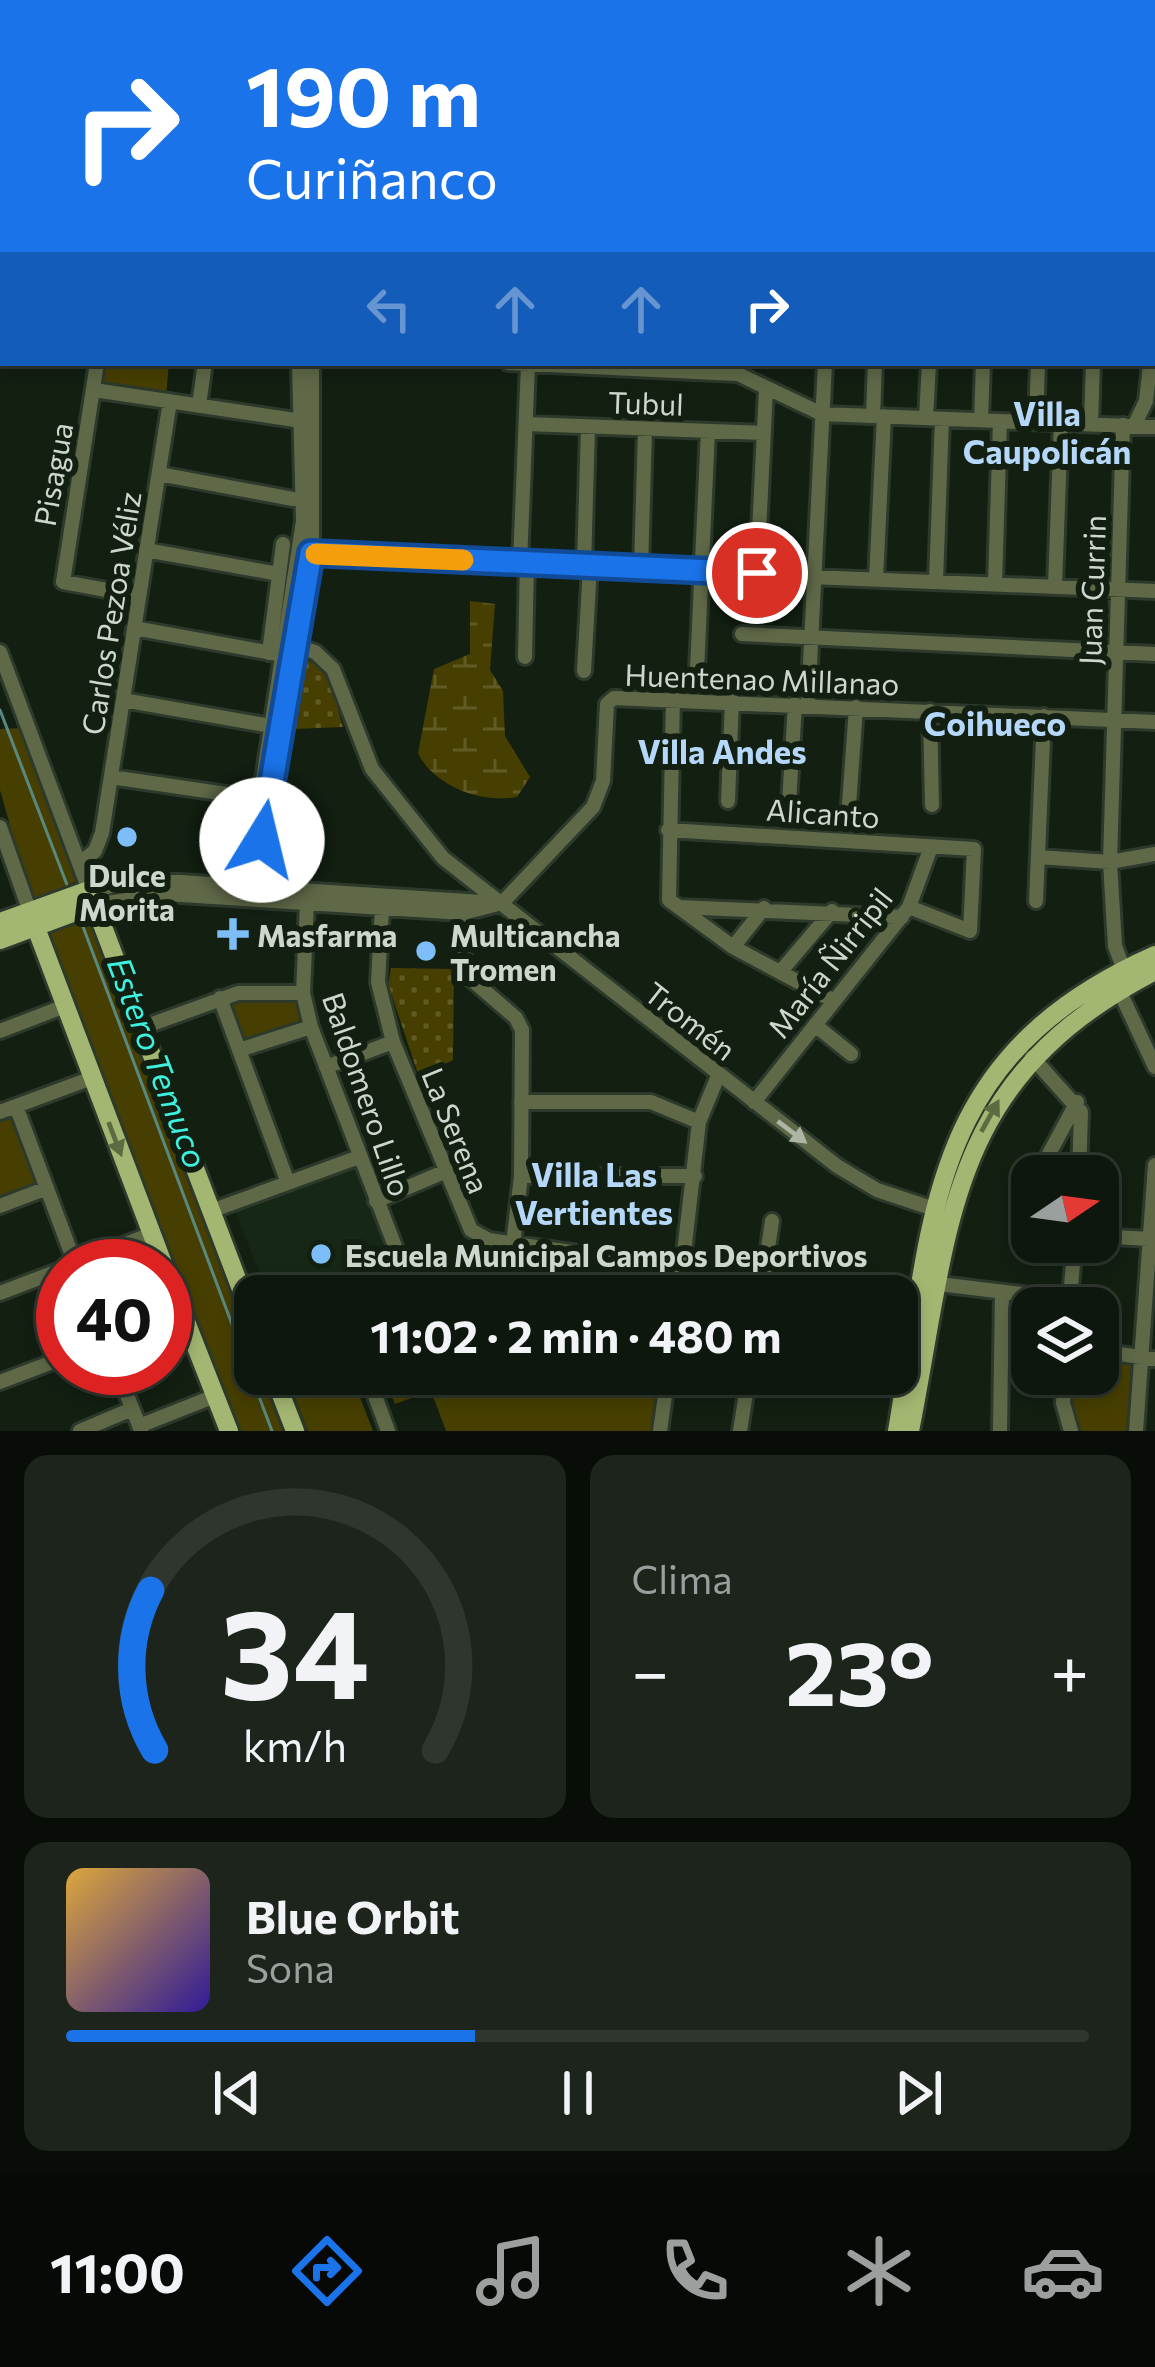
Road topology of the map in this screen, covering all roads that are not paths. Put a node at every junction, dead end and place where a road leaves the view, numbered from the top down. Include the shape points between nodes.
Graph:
1 (97, 366) edge
2 (205, 366) edge
3 (299, 366) edge
4 (312, 366) edge
5 (528, 366) edge
6 (614, 366) edge
7 (646, 366) edge
8 (825, 366) edge
9 (875, 366) edge
10 (929, 366) edge
11 (983, 366) edge
12 (1038, 366) edge
13 (1094, 366) edge
14 (1152, 366) edge
15 (681, 367) edge
16 (766, 388) junction
17 (94, 390) junction
18 (170, 401) junction
19 (199, 405) junction
20 (822, 414) junction
21 (878, 416) junction
22 (934, 418) junction
23 (297, 419) junction
24 (981, 420) junction
25 (1000, 421) junction
26 (1036, 422) junction
27 (1061, 423) junction
28 (527, 424) junction
29 (1090, 424) junction
30 (1128, 426) junction
31 (588, 427) junction
32 (1155, 427) edge
33 (645, 429) junction
34 (708, 431) junction
35 (764, 433) junction
36 (314, 447) junction
37 (303, 466) junction
38 (159, 474) junction
39 (293, 499) dead end
40 (283, 544) dead end
41 (146, 550) junction
42 (305, 554) junction
43 (524, 563) junction
44 (587, 566) junction
45 (641, 568) junction
46 (701, 571) junction
47 (757, 573) junction
48 (279, 574) junction
49 (813, 576) junction
50 (876, 579) junction
51 (936, 581) junction
52 (995, 584) junction
53 (1055, 586) junction
54 (1118, 589) junction
55 (1155, 591) edge
56 (139, 596) junction
57 (134, 628) junction
58 (742, 634) dead end
59 (811, 637) junction
60 (0, 652) edge
61 (285, 652) junction
62 (1116, 652) junction
63 (1155, 654) edge
64 (525, 657) dead end
65 (697, 670) dead end
66 (584, 671) dead end
67 (673, 697) junction
68 (123, 700) junction
69 (732, 700) junction
70 (801, 704) junction
71 (856, 707) junction
72 (930, 711) junction
73 (1044, 716) junction
74 (1114, 720) junction
75 (1155, 722) edge
76 (271, 727) junction
77 (111, 777) junction
78 (260, 799) junction
79 (728, 801) dead end
80 (789, 803) dead end
81 (849, 805) dead end
82 (932, 805) dead end
83 (0, 827) edge
84 (668, 830) junction
85 (931, 847) junction
86 (1155, 854) edge
87 (1038, 856) junction
88 (76, 857) junction
89 (1110, 862) junction
90 (245, 892) junction
91 (87, 899) junction
92 (1036, 901) dead end
93 (307, 902) junction
94 (502, 904) junction
95 (676, 907) junction
96 (382, 908) junction
97 (764, 908) junction
98 (832, 911) junction
99 (906, 912) junction
100 (463, 914) junction
101 (33, 920) junction
102 (0, 922) edge
103 (0, 940) edge
104 (733, 947) junction
105 (1155, 956) edge
106 (1124, 970) junction
107 (781, 971) junction
108 (1155, 971) edge
109 (1119, 990) junction
110 (303, 992) junction
111 (220, 998) junction
112 (835, 1001) junction
113 (65, 1006) junction
114 (815, 1025) junction
115 (311, 1027) junction
116 (141, 1028) junction
117 (0, 1031) edge
118 (393, 1042) junction
119 (239, 1050) junction
120 (851, 1054) dead end
121 (1153, 1056) edge
122 (1032, 1057) junction
123 (326, 1067) junction
124 (718, 1076) junction
125 (92, 1078) junction
126 (521, 1102) junction
127 (754, 1102) junction
128 (1077, 1102) junction
129 (16, 1106) junction
130 (0, 1112) edge
131 (699, 1122) junction
132 (1048, 1155) edge
133 (1078, 1155) edge
134 (359, 1157) junction
135 (1155, 1165) edge
136 (446, 1171) junction
137 (520, 1176) junction
138 (695, 1176) junction
139 (962, 1179) junction
140 (288, 1183) junction
141 (47, 1188) junction
142 (376, 1202) junction
143 (0, 1206) edge
144 (934, 1209) junction
145 (211, 1211) junction
146 (772, 1221) dead end
147 (152, 1234) junction
148 (1119, 1237) edge
149 (63, 1239) edge
150 (139, 1239) edge
151 (154, 1239) edge
152 (1149, 1239) junction
153 (516, 1244) junction
154 (682, 1268) junction
155 (235, 1275) edge
156 (406, 1275) edge
157 (511, 1275) edge
158 (681, 1275) edge
159 (763, 1275) edge
160 (36, 1279) edge
161 (939, 1284) junction
162 (0, 1293) edge
163 (1002, 1293) junction
164 (1011, 1294) edge
165 (192, 1337) edge
166 (1148, 1358) edge
167 (36, 1368) edge
168 (0, 1382) edge
169 (127, 1395) edge
170 (281, 1395) edge
171 (375, 1395) edge
172 (665, 1395) edge
173 (746, 1395) edge
174 (1067, 1395) edge
175 (215, 1396) junction
176 (132, 1409) junction
177 (140, 1429) edge
178 (998, 1429) edge
179 (80, 1431) edge
180 (229, 1431) edge
181 (295, 1431) edge
182 (388, 1431) edge
183 (660, 1431) edge
184 (740, 1431) edge
185 (897, 1431) edge
186 (910, 1431) edge
187 (1071, 1431) edge
188 (1136, 1431) edge

1 - 17 street, Pisagua
2 - 19 street
3 - 23 street
4 - 36 street
5 - 28 street
6 - 7 street
7 - 15 street
8 - 20 street
9 - 21 street
10 - 22 street
11 - 24 street
12 - 26 street
13 - 29 street
14 - 30 street, Juan Currin via 1146,401
15 - 16 street via 738,374
16 - 20 street
16 - 35 street
17 - 18 street
17 - 56 street, Pisagua via 63,582
18 - 19 street
18 - 38 street, Carlos Pezoa Véliz
19 - 23 street
20 - 21 street
20 - 49 street
21 - 22 street
21 - 50 street
22 - 24 street
22 - 51 street
23 - 36 street via 309,425
23 - 37 street
24 - 25 street
25 - 26 street
25 - 52 street
26 - 27 street
27 - 29 street
27 - 53 street
28 - 31 street, Tubul
28 - 43 street
29 - 30 street
30 - 32 street
30 - 54 street, Juan Currin
31 - 33 street, Tubul
31 - 44 street
33 - 34 street, Tubul
33 - 45 street
34 - 35 street, Tubul
34 - 46 street
35 - 47 street
36 - 37 street
36 - 42 street
37 - 42 street
38 - 39 street
38 - 41 street, Carlos Pezoa Véliz
40 - 48 street
41 - 48 street
41 - 56 street, Carlos Pezoa Véliz
42 - 43 street
42 - 61 street
43 - 44 street
43 - 64 street
44 - 45 street
44 - 66 street
45 - 46 street
46 - 47 street
46 - 65 street
47 - 49 street
48 - 61 street
49 - 50 street
49 - 59 street
50 - 51 street
51 - 52 street
52 - 53 street
53 - 54 street
54 - 55 street
54 - 62 street, Juan Currin
56 - 57 street, Carlos Pezoa Véliz
57 - 61 street, Tromén
57 - 68 street, Carlos Pezoa Véliz
58 - 59 street
59 - 62 street
59 - 70 street
60 - 88 street
61 - 76 street
61 - 90 street
61 - 94 street, Tromén via 326,659 362,750 395,805
62 - 63 street
62 - 74 street, Juan Currin
67 - 69 street, Huentenao Millanao
67 - 84 street
67 - 94 street, Huentenao Millanao via 609,701 600,796
68 - 76 street
68 - 77 street, Carlos Pezoa Véliz
69 - 70 street, Huentenao Millanao
69 - 79 street
70 - 71 street, Huentenao Millanao
70 - 80 street
71 - 72 street, Huentenao Millanao
71 - 81 street
72 - 73 street, Huentenao Millanao
72 - 82 street
73 - 74 street, Huentenao Millanao
73 - 87 street
74 - 75 street, Huentenao Millanao
74 - 89 street, Juan Currin
76 - 78 street
77 - 78 street
77 - 88 street, Carlos Pezoa Véliz via 95,851
78 - 90 street
83 - 101 street
84 - 85 street, Alicanto
84 - 95 street via 667,892
85 - 99 street, María Ñirripil
85 - 99 street, Alicanto via 974,849 970,931
86 - 89 street
87 - 89 street
87 - 92 street
88 - 91 street
89 - 106 street, Juan Currin
90 - 91 street
90 - 93 street
90 - 94 street
91 - 101 main road
91 - 116 main road
93 - 96 street
93 - 110 street, Baldomero Lillo
94 - 100 street
94 - 124 street, Tromén
95 - 97 street
95 - 104 street
96 - 100 street
96 - 118 street, La Serena via 378,982
97 - 98 street
97 - 104 street
98 - 99 street
98 - 107 street
99 - 112 street, María Ñirripil
100 - 126 street via 464,973 521,1026
101 - 102 main road
101 - 103 main road
101 - 113 main road
104 - 107 street
105 - 106 main road
106 - 144 main road via 1052,1014 1003,1062 959,1132
107 - 112 street
108 - 109 main road
109 - 121 street
109 - 122 main road
110 - 111 street
110 - 115 street, Baldomero Lillo
111 - 116 street
111 - 119 street
112 - 114 street, María Ñirripil
113 - 117 street
113 - 125 main road
114 - 120 street
114 - 127 street, María Ñirripil
115 - 119 street
115 - 123 street, Baldomero Lillo
116 - 145 main road
118 - 123 street
118 - 136 street, La Serena
119 - 140 street
122 - 128 street
139 -> 122 main road via 989,1115
123 - 134 street, Baldomero Lillo
124 - 127 street, Tromén
124 - 131 street
125 - 129 street
125 -> 147 main road
126 - 131 street via 651,1102
126 - 137 street
127 -> 144 street, Tromén via 863,1183
128 - 132 street
128 - 133 street
129 - 130 street
129 - 141 street
131 - 138 street
134 - 140 street
134 - 142 street, Baldomero Lillo
135 - 152 street
136 - 142 street
136 - 153 street, La Serena via 471,1230
137 - 138 street
137 - 153 street
138 - 154 street
139 - 144 main road
139 - 161 main road
140 - 145 street
141 - 143 street
141 - 149 street
142 - 156 street, Baldomero Lillo
144 - 185 main road
145 - 155 main road
146 - 159 street
147 - 150 street
147 - 151 main road
148 - 152 street
152 - 166 street
153 - 154 street, La Serena
153 - 157 street
154 - 158 street
160 - 162 street
161 - 163 street
161 - 186 main road
163 - 164 street
163 - 178 street
165 - 175 main road
166 - 188 street
167 - 168 street
169 - 176 street
170 - 181 main road
171 - 182 street
172 - 183 street
173 - 184 street
174 - 187 street
175 - 177 street
175 - 180 main road
176 - 177 street
176 - 179 street

